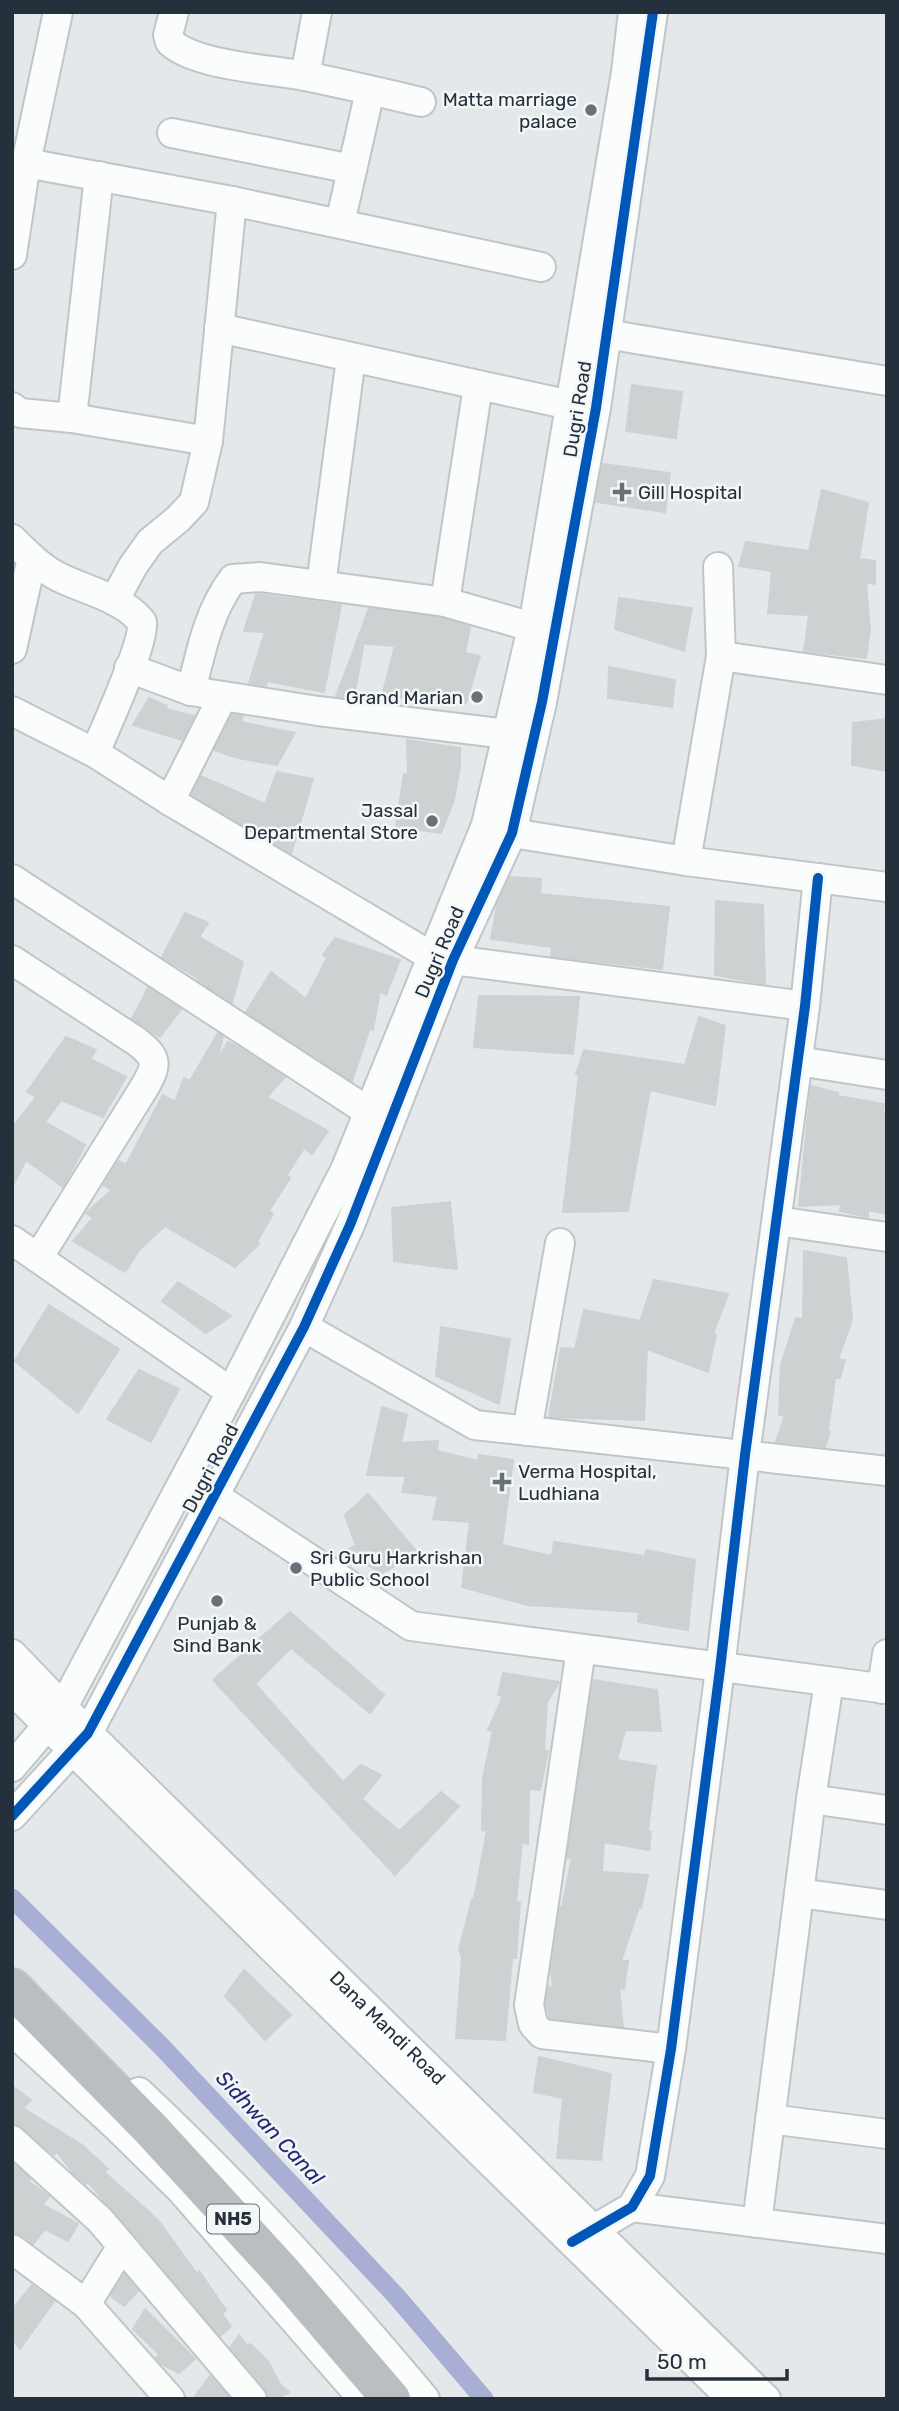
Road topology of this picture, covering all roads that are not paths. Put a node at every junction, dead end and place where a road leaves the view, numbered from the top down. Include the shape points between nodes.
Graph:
1 (58, 12) edge
2 (174, 12) edge
3 (317, 12) edge
4 (633, 12) edge
5 (653, 12) edge
6 (305, 76) junction
7 (370, 91) junction
8 (421, 102) dead end
9 (24, 116) edge
10 (172, 133) dead end
11 (26, 163) junction
12 (352, 169) junction
13 (99, 176) junction
14 (232, 201) junction
15 (340, 223) junction
16 (12, 256) edge
17 (541, 267) dead end
18 (219, 328) junction
19 (606, 334) junction
20 (351, 358) junction
21 (887, 381) edge
22 (478, 386) junction
23 (570, 405) junction
24 (12, 407) edge
25 (72, 418) junction
26 (208, 441) junction
27 (22, 549) edge
28 (718, 567) dead end
29 (321, 585) junction
30 (114, 601) junction
31 (445, 602) junction
32 (532, 627) junction
33 (12, 649) edge
34 (721, 656) junction
35 (129, 668) junction
36 (886, 676) edge
37 (191, 691) junction
38 (223, 696) junction
39 (12, 711) edge
40 (507, 734) junction
41 (95, 753) junction
42 (170, 801) junction
43 (512, 832) junction
44 (687, 861) junction
45 (818, 878) junction
46 (12, 879) edge
47 (887, 887) edge
48 (442, 958) junction
49 (12, 960) edge
50 (805, 1006) junction
51 (798, 1061) junction
52 (887, 1075) edge
53 (369, 1112) junction
54 (777, 1222) junction
55 (887, 1237) edge
56 (12, 1240) edge
57 (560, 1243) dead end
58 (38, 1258) junction
59 (304, 1327) junction
60 (231, 1392) junction
61 (527, 1431) junction
62 (745, 1455) junction
63 (887, 1471) edge
64 (185, 1478) junction
65 (215, 1496) junction
66 (581, 1649) junction
67 (12, 1654) edge
68 (887, 1654) edge
69 (720, 1668) junction
70 (830, 1682) junction
71 (884, 1689) edge
72 (12, 1690) edge
73 (55, 1717) junction
74 (80, 1742) junction
75 (12, 1767) edge
76 (811, 1800) junction
77 (887, 1810) edge
78 (12, 1816) edge
79 (799, 1893) junction
80 (887, 1905) edge
81 (12, 1972) edge
82 (12, 1988) edge
83 (12, 2031) edge
84 (671, 2049) junction
85 (770, 2119) junction
86 (887, 2134) edge
87 (12, 2140) edge
88 (632, 2207) junction
89 (757, 2223) junction
90 (582, 2235) junction
91 (887, 2239) edge
92 (122, 2246) junction
93 (12, 2249) edge
94 (86, 2304) junction
95 (170, 2399) edge
96 (252, 2399) edge
97 (363, 2399) edge
98 (391, 2399) edge
99 (425, 2399) edge
100 (732, 2399) edge
101 (766, 2399) edge

1 - 9 street
2 - 6 street via 169,35 177,48 209,60
3 - 6 street
4 - 23 street, Dugri Road
5 - 19 street, Dugri Road
6 - 7 street
7 - 8 street
7 - 12 street
9 - 11 street
10 - 12 street
11 - 13 street
11 - 16 street
12 - 15 street
13 - 14 street
13 - 25 street
14 - 15 street
14 - 18 street
15 - 17 street
18 - 20 street
18 - 26 street
19 - 21 street
19 - 43 street, Dugri Road via 542,702
20 - 22 street
20 - 29 street
22 - 23 street
22 - 31 street
23 - 32 street, Dugri Road
24 - 25 street via 20,413
25 - 26 street
26 - 30 street via 194,502 150,541
27 - 30 street via 55,575
27 - 33 street
28 - 34 street
29 - 31 street
29 - 37 street via 260,577 233,579 212,612
30 - 35 street via 142,622
31 - 32 street
32 - 40 street, Dugri Road
34 - 36 street
34 - 44 street
35 - 37 street
35 - 41 street
37 - 38 street
38 - 40 street
38 - 42 street
39 - 41 street
40 - 48 street, Dugri Road via 486,825
41 - 42 street
42 - 48 street
43 - 44 street
43 - 48 street, Dugri Road
44 - 45 street
45 - 47 street
45 - 50 street
46 - 53 street
48 - 50 street
48 - 53 street, Dugri Road
48 - 59 street, Dugri Road via 350,1225
49 - 58 street via 136,1041 154,1059 144,1088
50 - 51 street
51 - 52 street
51 - 54 street
53 - 60 street, Dugri Road via 345,1170
54 - 55 street
54 - 62 street
56 - 58 street
57 - 61 street
58 - 60 street
59 - 61 street via 475,1425
59 - 65 street, Dugri Road
60 - 64 street, Dugri Road
61 - 62 street
62 - 63 street
62 - 69 street
64 - 65 street
64 - 73 street, Dugri Road
65 - 66 street via 411,1626
65 - 74 street, Dugri Road
66 - 69 street
66 - 84 street via 529,2005 533,2024 542,2034
67 - 73 street
68 - 71 street
69 - 70 street
69 - 84 street
70 - 71 street
70 - 76 street
72 - 73 street
73 - 74 street
73 - 75 street, Dugri Road
74 - 78 street, Dugri Road
74 - 90 street
76 - 77 street
76 - 79 street
79 - 80 street
79 - 85 street
81 - 99 street via 240,2191 315,2270
82 - 98 highway, NH5 via 149,2127
83 - 97 street via 181,2190
84 - 88 street via 650,2176
85 - 86 street
85 - 89 street
87 - 92 street
88 - 89 street
88 - 90 street
89 - 91 street
90 - 100 street
90 - 101 street
92 - 94 street
92 - 96 street
93 - 94 street
94 - 95 street

